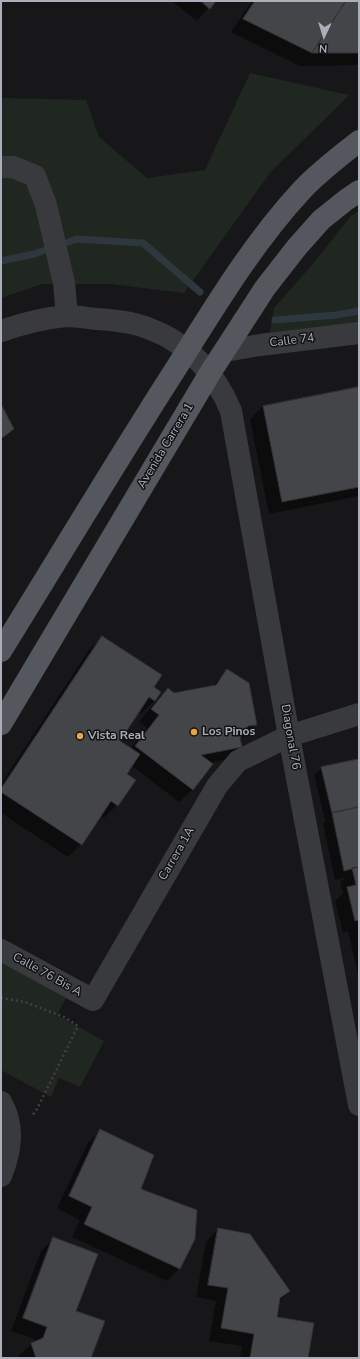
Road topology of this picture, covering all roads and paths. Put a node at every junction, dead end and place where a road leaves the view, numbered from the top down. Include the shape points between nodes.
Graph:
1 (359, 141) edge
2 (1, 167) edge
3 (359, 191) edge
4 (67, 316) junction
5 (1, 331) edge
6 (359, 333) edge
7 (188, 350) junction
8 (225, 351) junction
9 (210, 373) junction
10 (1, 651) edge
11 (359, 714) edge
12 (1, 724) edge
13 (289, 736) junction
14 (1, 950) edge
15 (1, 998) edge
16 (92, 1000) joint
17 (1, 1102) edge
18 (359, 1105) edge
19 (11, 1131) junction
20 (1, 1176) edge

1 - 7 main road via 302,189 277,218
2 - 4 street via 13,167 35,176 46,205 64,283
3 - 8 main road, Avenida Carrera 1 via 321,220 297,246 265,288
4 - 5 street, Diagonal 76 via 21,324
4 - 7 street, Diagonal 76 via 115,320 150,328
6 - 8 street, Calle 74
7 - 9 street, Diagonal 76
7 - 10 main road
8 - 9 main road, Avenida Carrera 1
9 - 12 main road, Avenida Carrera 1
9 - 13 street, Diagonal 76 via 224,394 231,411
11 - 13 street, Carrera 1A
13 - 16 street, Carrera 1A via 238,761 217,786
13 - 18 street, Diagonal 76
14 - 16 street, Calle 76 Bis A
15 - 19 path via 26,1002 64,1017 78,1026 37,1110 24,1124
17 - 19 street via 8,1116
19 - 20 street via 10,1148

